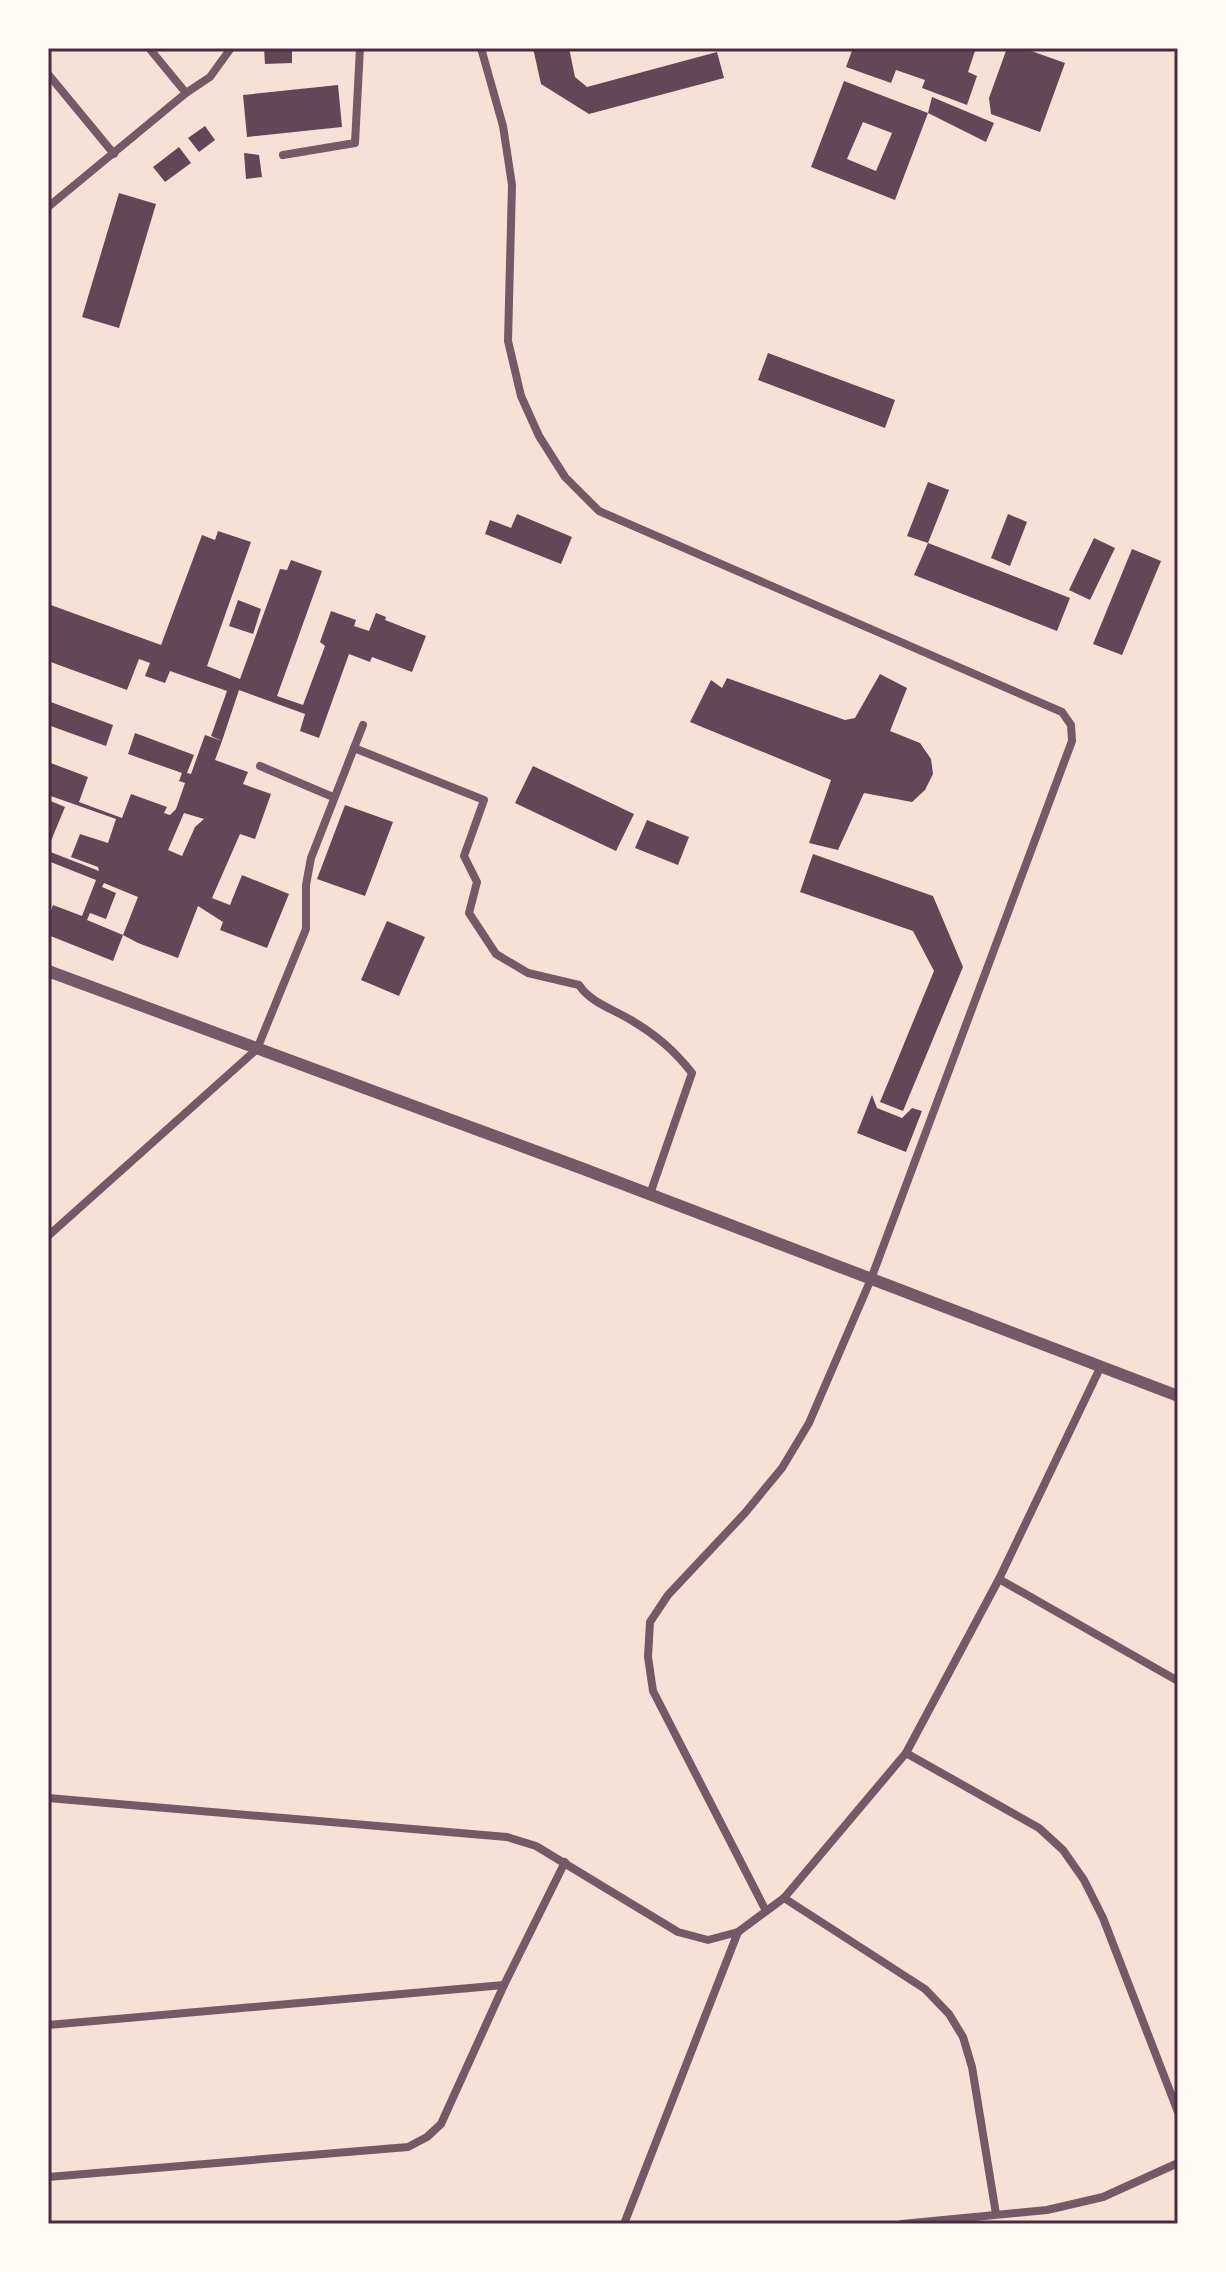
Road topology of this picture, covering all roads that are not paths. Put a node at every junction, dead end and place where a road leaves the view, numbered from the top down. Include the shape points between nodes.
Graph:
1 (149, 48) edge
2 (231, 48) edge
3 (360, 48) edge
4 (481, 48) edge
5 (48, 74) edge
6 (186, 93) junction
7 (114, 154) junction
8 (283, 155) dead end
9 (48, 207) edge
10 (363, 725) dead end
11 (354, 748) junction
12 (260, 766) dead end
13 (333, 797) junction
14 (48, 971) edge
15 (257, 1049) junction
16 (650, 1194) junction
17 (48, 1236) edge
18 (871, 1279) junction
19 (1101, 1366) junction
20 (1178, 1396) edge
21 (999, 1579) junction
22 (1178, 1681) edge
23 (906, 1753) junction
24 (48, 1798) edge
25 (565, 1862) junction
26 (784, 1898) junction
27 (766, 1911) junction
28 (738, 1932) junction
29 (504, 1985) junction
30 (48, 2025) edge
31 (1178, 2112) edge
32 (1178, 2163) edge
33 (48, 2177) edge
34 (996, 2214) junction
35 (624, 2224) edge
36 (902, 2224) edge

1 - 6 street
2 - 6 street via 210,77
3 - 8 street via 355,143
4 - 18 street via 503,126 512,185 508,341 521,396 565,477 599,511 1062,712 1071,725 1072,741
5 - 7 street
6 - 7 street
7 - 9 street
10 - 11 street
11 - 13 street
11 - 16 street via 484,800 464,856 477,882 469,913 496,954 528,973 579,985 586,995 673,1048 692,1073
12 - 13 street
13 - 15 street via 311,858 306,929
14 - 15 street
15 - 16 street
15 - 17 street
16 - 18 street
18 - 19 street
18 - 27 street via 809,1423 782,1468 650,1622 653,1691
19 - 20 street
19 - 21 street
21 - 22 street
21 - 23 street
23 - 26 street
23 - 31 street via 1039,1828 1063,1850 1103,1918
24 - 25 street via 507,1837
25 - 28 street via 678,1932 708,1940
25 - 29 street
26 - 27 street
26 - 34 street via 925,1989 949,2014 972,2067
27 - 28 street
28 - 35 street
29 - 30 street
29 - 33 street via 441,2124 408,2147
32 - 34 street via 1103,2197 1047,2210
34 - 36 street

